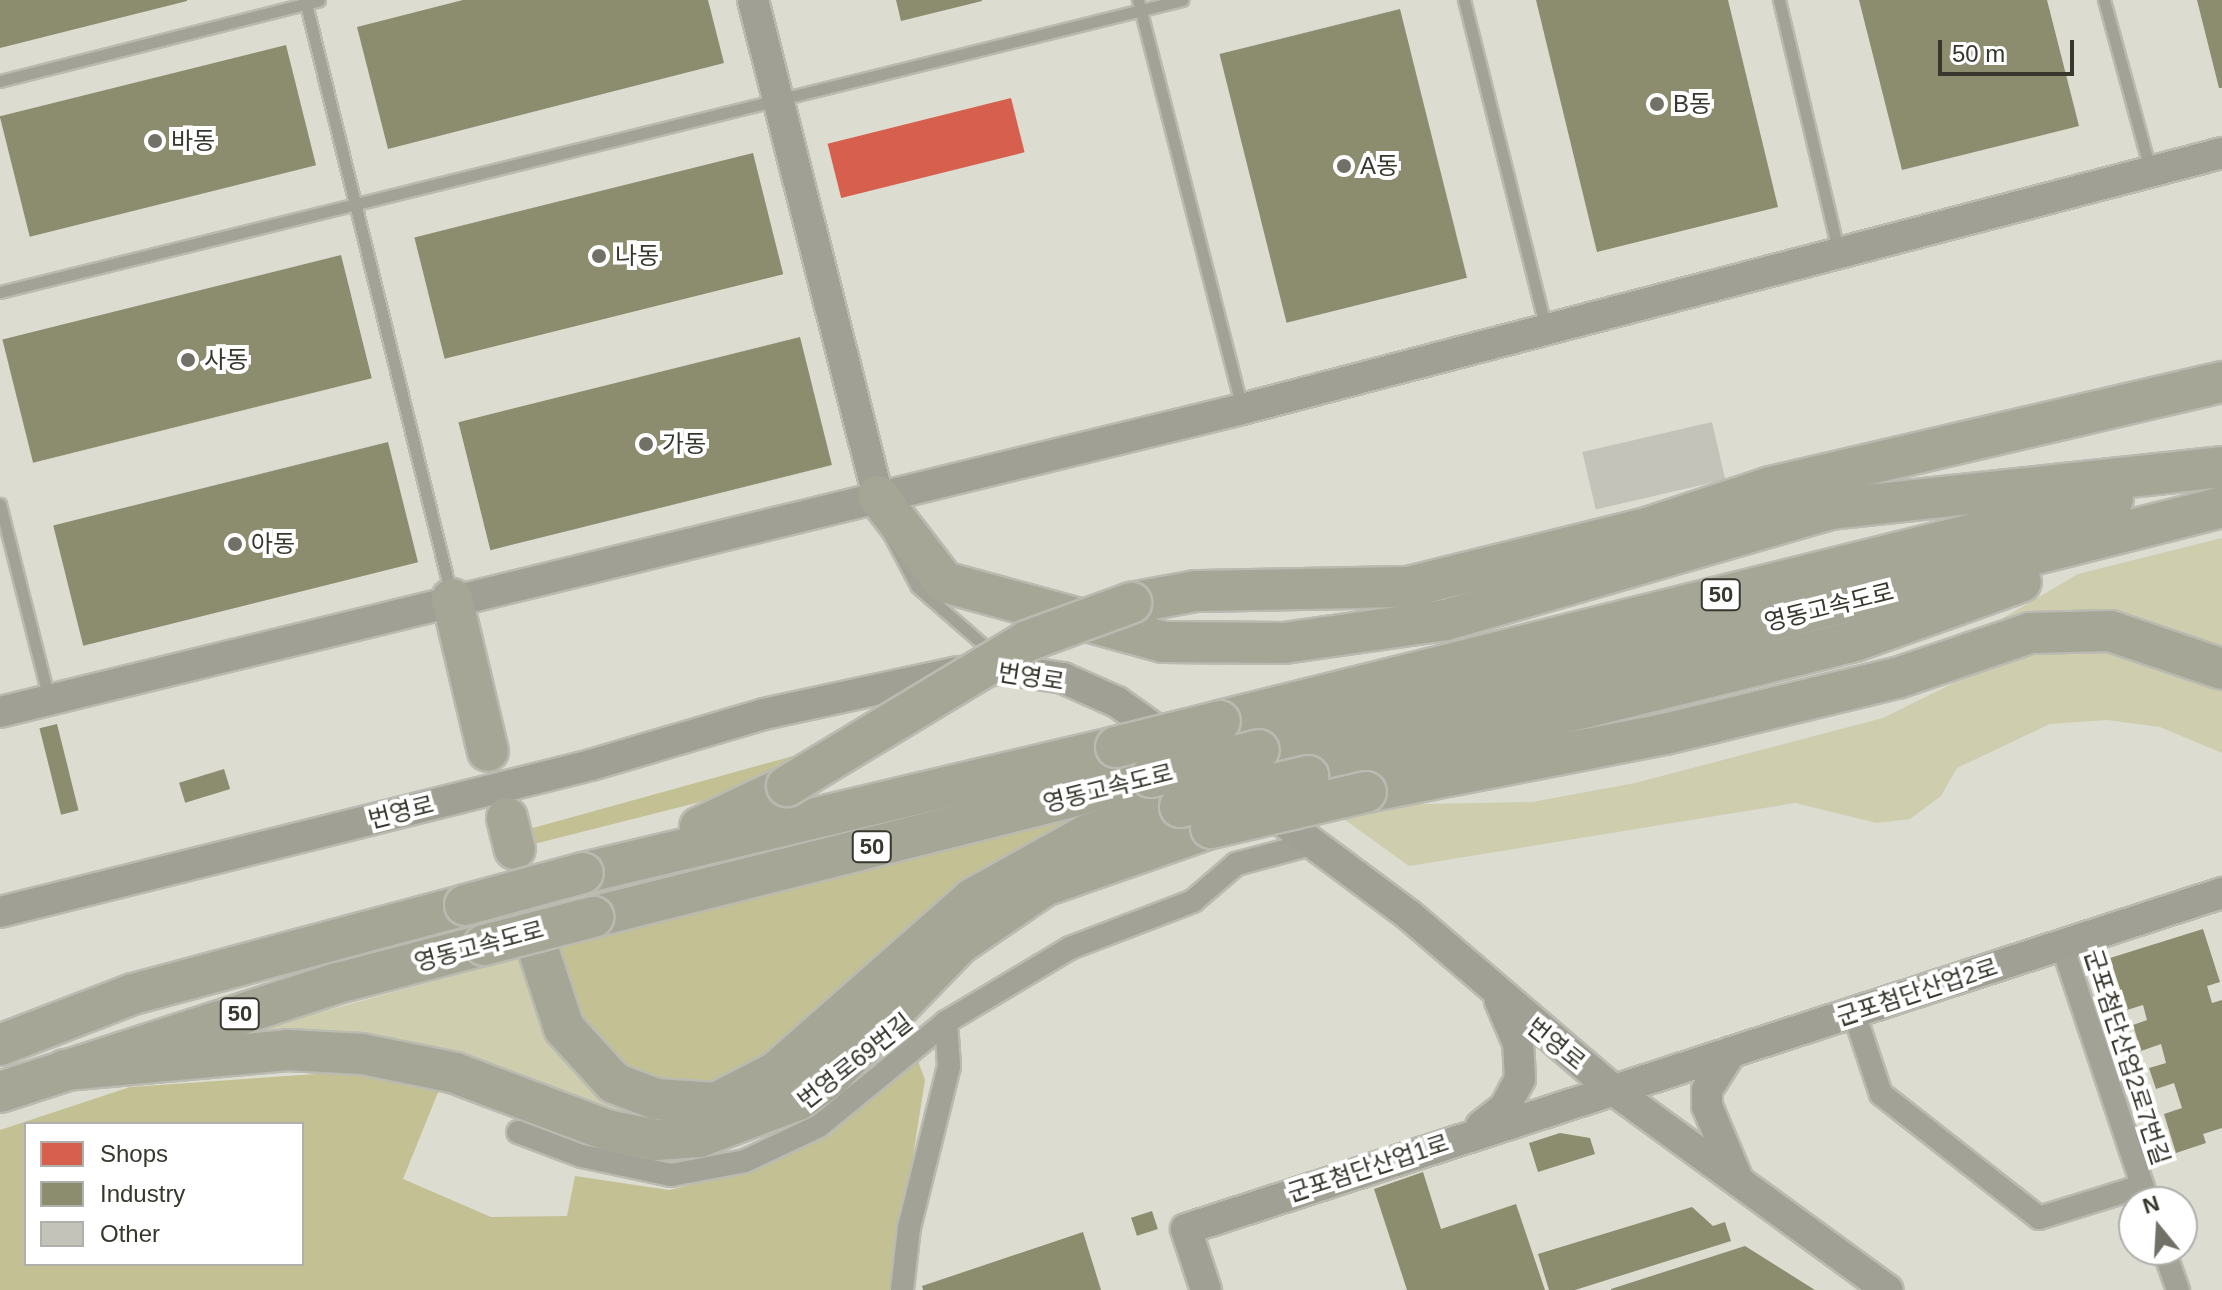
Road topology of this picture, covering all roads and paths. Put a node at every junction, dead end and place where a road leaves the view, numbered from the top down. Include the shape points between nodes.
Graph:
1 (319, 0) edge
2 (753, 0) edge
3 (1182, 0) edge
4 (1464, 0) edge
5 (1779, 0) edge
6 (2104, 0) edge
7 (305, 2) edge
8 (1139, 5) edge
9 (0, 81) edge
10 (778, 102) junction
11 (2222, 153) edge
12 (2151, 172) junction
13 (357, 206) junction
14 (1839, 253) junction
15 (0, 292) edge
16 (1546, 329) junction
17 (2222, 382) edge
18 (1242, 409) junction
19 (2222, 470) edge
20 (878, 496) junction
21 (0, 504) edge
22 (2222, 509) edge
23 (452, 599) junction
24 (1003, 669) junction
25 (2222, 669) edge
26 (50, 699) junction
27 (0, 712) edge
28 (488, 751) dead end
29 (1196, 818) junction
30 (1315, 843) junction
31 (598, 869) junction
32 (2222, 893) edge
33 (0, 912) edge
34 (2062, 945) junction
35 (540, 955) dead end
36 (1500, 999) junction
37 (1854, 1013) junction
38 (946, 1022) junction
39 (0, 1045) edge
40 (1731, 1052) junction
41 (65, 1070) junction
42 (1612, 1089) junction
43 (0, 1092) edge
44 (518, 1132) dead end
45 (1468, 1135) junction
46 (1740, 1184) junction
47 (2142, 1186) edge
48 (2118, 1200) edge
49 (2170, 1266) edge
50 (1877, 1286) edge
51 (902, 1290) edge
52 (1206, 1290) edge
53 (2178, 1290) edge

1 - 7 lane
2 - 10 street
3 - 8 lane
4 - 16 lane
5 - 14 lane
6 - 12 lane
7 - 9 lane
7 - 13 lane
8 - 10 lane
8 - 18 lane
10 - 13 lane
10 - 20 street
11 - 12 street
12 - 14 street
13 - 15 lane
13 - 23 lane
14 - 16 street
16 - 18 street
17 - 31 highway, bridge via 1771,487 1650,527 1408,587 1195,591 1131,603 1027,641 787,786
18 - 20 street
19 - 20 highway via 1830,509 1446,620 1284,643 1163,642 944,582
19 - 31 highway, 영동고속도로 / 50, bridge via 1116,747
20 - 23 street
20 - 24 lane via 887,541 904,571 990,647
21 - 26 lane
22 - 29 highway, bridge via 1855,641 1308,776
22 - 41 highway, 영동고속도로 / 50, bridge via 484,945 338,983
23 - 26 street
23 - 28 highway
24 - 30 street, 번영로 via 1063,678 1117,702
24 - 33 street, 번영로 via 764,714 591,765
25 - 29 highway, bridge via 2110,631 2030,633 1897,678 1681,730 1366,792
26 - 27 street
29 - 35 highway via 1087,835 972,899 776,1072 716,1103 656,1099 614,1083 564,1028
29 - 41 highway via 1044,886 959,944 831,1076 798,1100 699,1137 656,1140 607,1130 455,1073 362,1054 288,1050
30 - 36 street, 번영로 via 1409,915
30 - 38 street, 번영로69번길 via 1236,864 1193,901 1070,948
31 - 39 highway, 영동고속도로 / 50, bridge via 133,994
32 - 34 street, 군포첨단산업2로
34 - 37 street, 군포첨단산업2로
34 - 47 street, 군포첨단산업2로7번길
36 - 42 street, 번영로
36 - 45 street via 1518,1043 1520,1079 1505,1107
37 - 40 street, 군포첨단산업2로
37 - 48 street, 군포첨단산업2로7번길 via 1881,1094 2039,1218
38 - 44 street, 번영로69번길 via 819,1126 745,1161 671,1175 582,1156
38 - 51 street, 번영로69번길 via 949,1066 909,1228
40 - 42 street, 군포첨단산업2로
40 - 46 street via 1707,1106
41 - 43 highway, 영동고속도로 / 50
42 - 45 street, 군포첨단산업1로
42 - 46 street, 번영로
45 - 52 street, 군포첨단산업1로 via 1186,1229
46 - 50 street, 번영로
49 - 53 street

